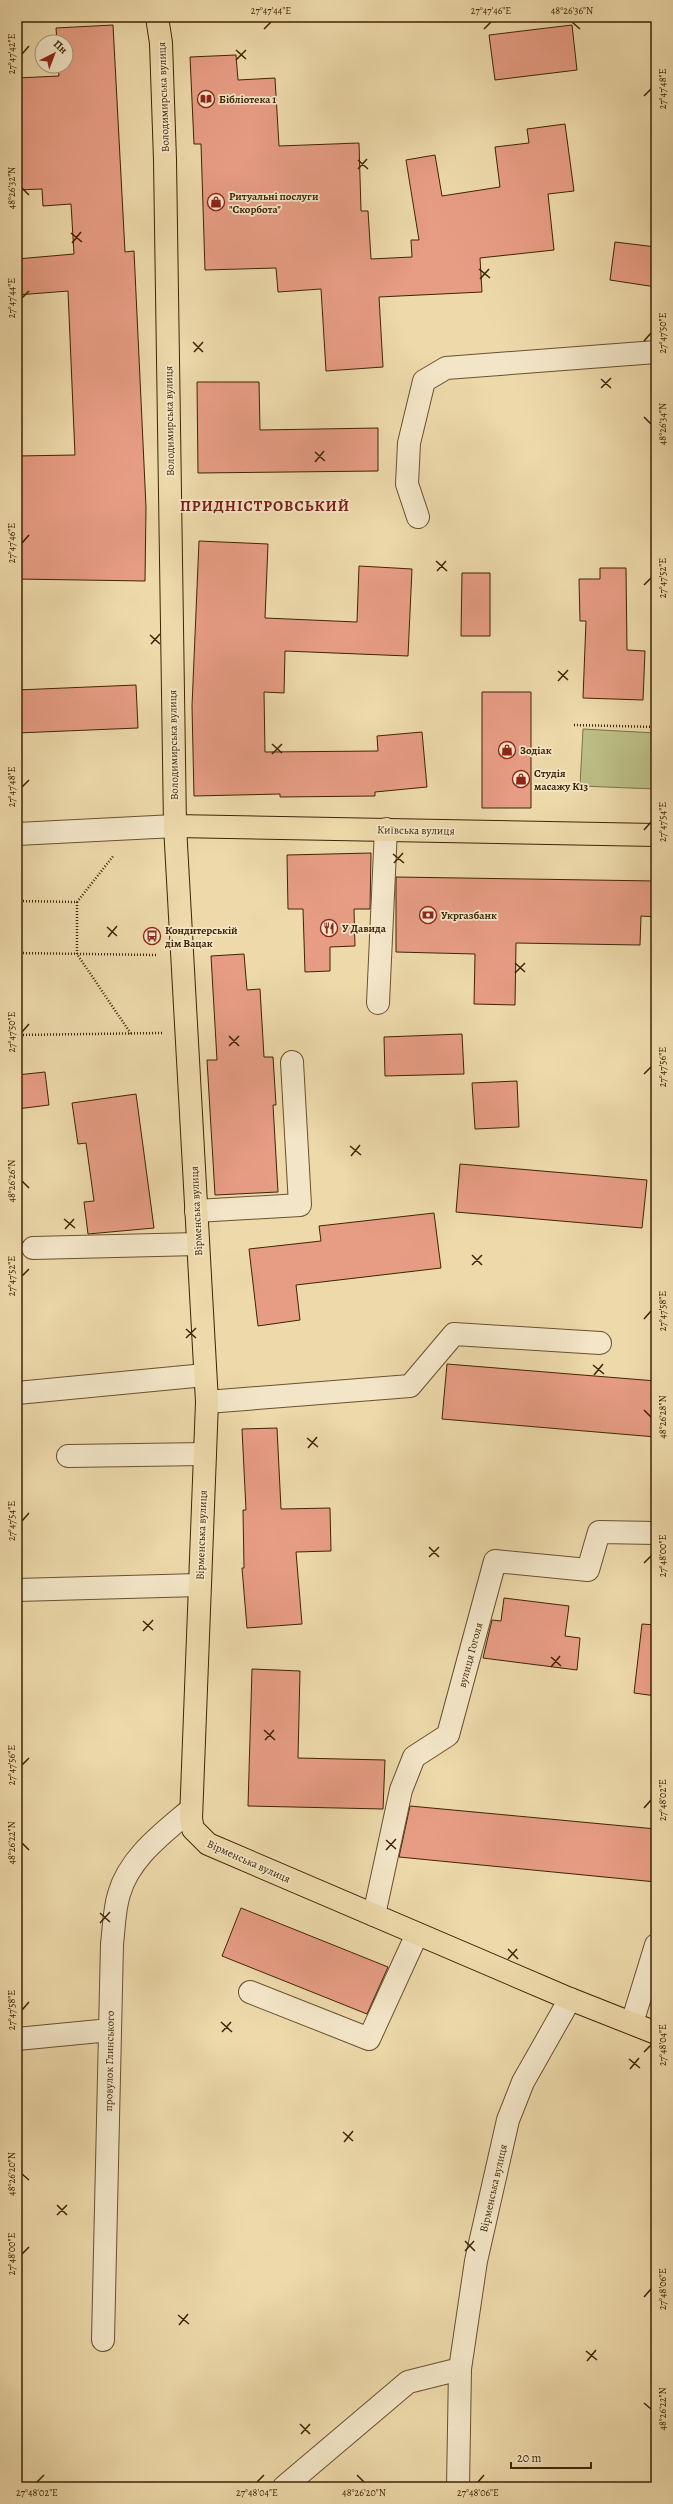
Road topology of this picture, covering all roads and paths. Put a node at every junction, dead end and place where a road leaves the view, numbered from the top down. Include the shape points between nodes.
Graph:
1 (157, 17) edge
2 (656, 352) edge
3 (418, 517) dead end
4 (574, 725) dead end
5 (656, 727) edge
6 (175, 826) junction
7 (136, 828) junction
8 (386, 829) junction
9 (17, 834) edge
10 (656, 834) edge
11 (17, 901) edge
12 (77, 902) junction
13 (17, 953) edge
14 (77, 954) junction
15 (182, 955) junction
16 (378, 1003) dead end
17 (186, 1033) junction
18 (131, 1034) junction
19 (17, 1035) edge
20 (292, 1062) dead end
21 (196, 1211) junction
22 (198, 1244) junction
23 (33, 1248) dead end
24 (600, 1342) dead end
25 (205, 1375) junction
26 (17, 1393) edge
27 (207, 1402) junction
28 (205, 1454) junction
29 (68, 1456) dead end
30 (656, 1533) edge
31 (200, 1585) junction
32 (17, 1590) edge
33 (190, 1810) junction
34 (374, 1915) junction
35 (417, 1934) junction
36 (656, 1945) edge
37 (250, 1992) dead end
38 (570, 1999) junction
39 (632, 2024) junction
40 (110, 2030) junction
41 (656, 2033) edge
42 (17, 2040) edge
43 (103, 2340) dead end
44 (460, 2369) junction
45 (284, 2487) edge
46 (458, 2487) edge

1 - 6 main road, Володимирська вулиця via 161,43 165,160
2 - 3 street via 446,368 424,381 409,443 407,484
4 - 5 path
6 - 7 street
6 - 8 main road, Київська вулиця
6 - 15 main road, Вірменська вулиця
7 - 9 street
7 - 12 path
8 - 10 main road, Київська вулиця
8 - 16 street
11 - 12 path
12 - 14 path
13 - 14 path
14 - 15 path
14 - 18 path
15 - 17 main road, Вірменська вулиця
17 - 18 path
17 - 21 main road, Вірменська вулиця
18 - 19 path
20 - 21 street via 300,1205
21 - 22 main road, Вірменська вулиця
22 - 23 street
22 - 25 main road, Вірменська вулиця
24 - 27 street via 454,1334 410,1386
25 - 26 street
25 - 27 main road, Вірменська вулиця
27 - 28 main road, Вірменська вулиця
28 - 29 street
28 - 31 main road, Вірменська вулиця
30 - 34 street, вулиця Гоголя via 599,1532 588,1570 495,1561 448,1735 414,1757 401,1790
31 - 32 street
31 - 33 main road, Вірменська вулиця
33 - 34 main road, Вірменська вулиця via 193,1829 208,1844
33 - 40 street, провулок Глинського via 150,1845 132,1868 119,1894 112,1944
34 - 35 main road, Вірменська вулиця
35 - 37 street via 369,2039
35 - 38 main road, Вірменська вулиця
36 - 39 street
38 - 39 main road, Вірменська вулиця
38 - 44 street, Вірменська вулиця via 523,2082 508,2120 476,2261
39 - 41 main road, Вірменська вулиця
40 - 42 street
40 - 43 street, провулок Глинського
44 - 45 street via 408,2382
44 - 46 street, Вірменська вулиця

